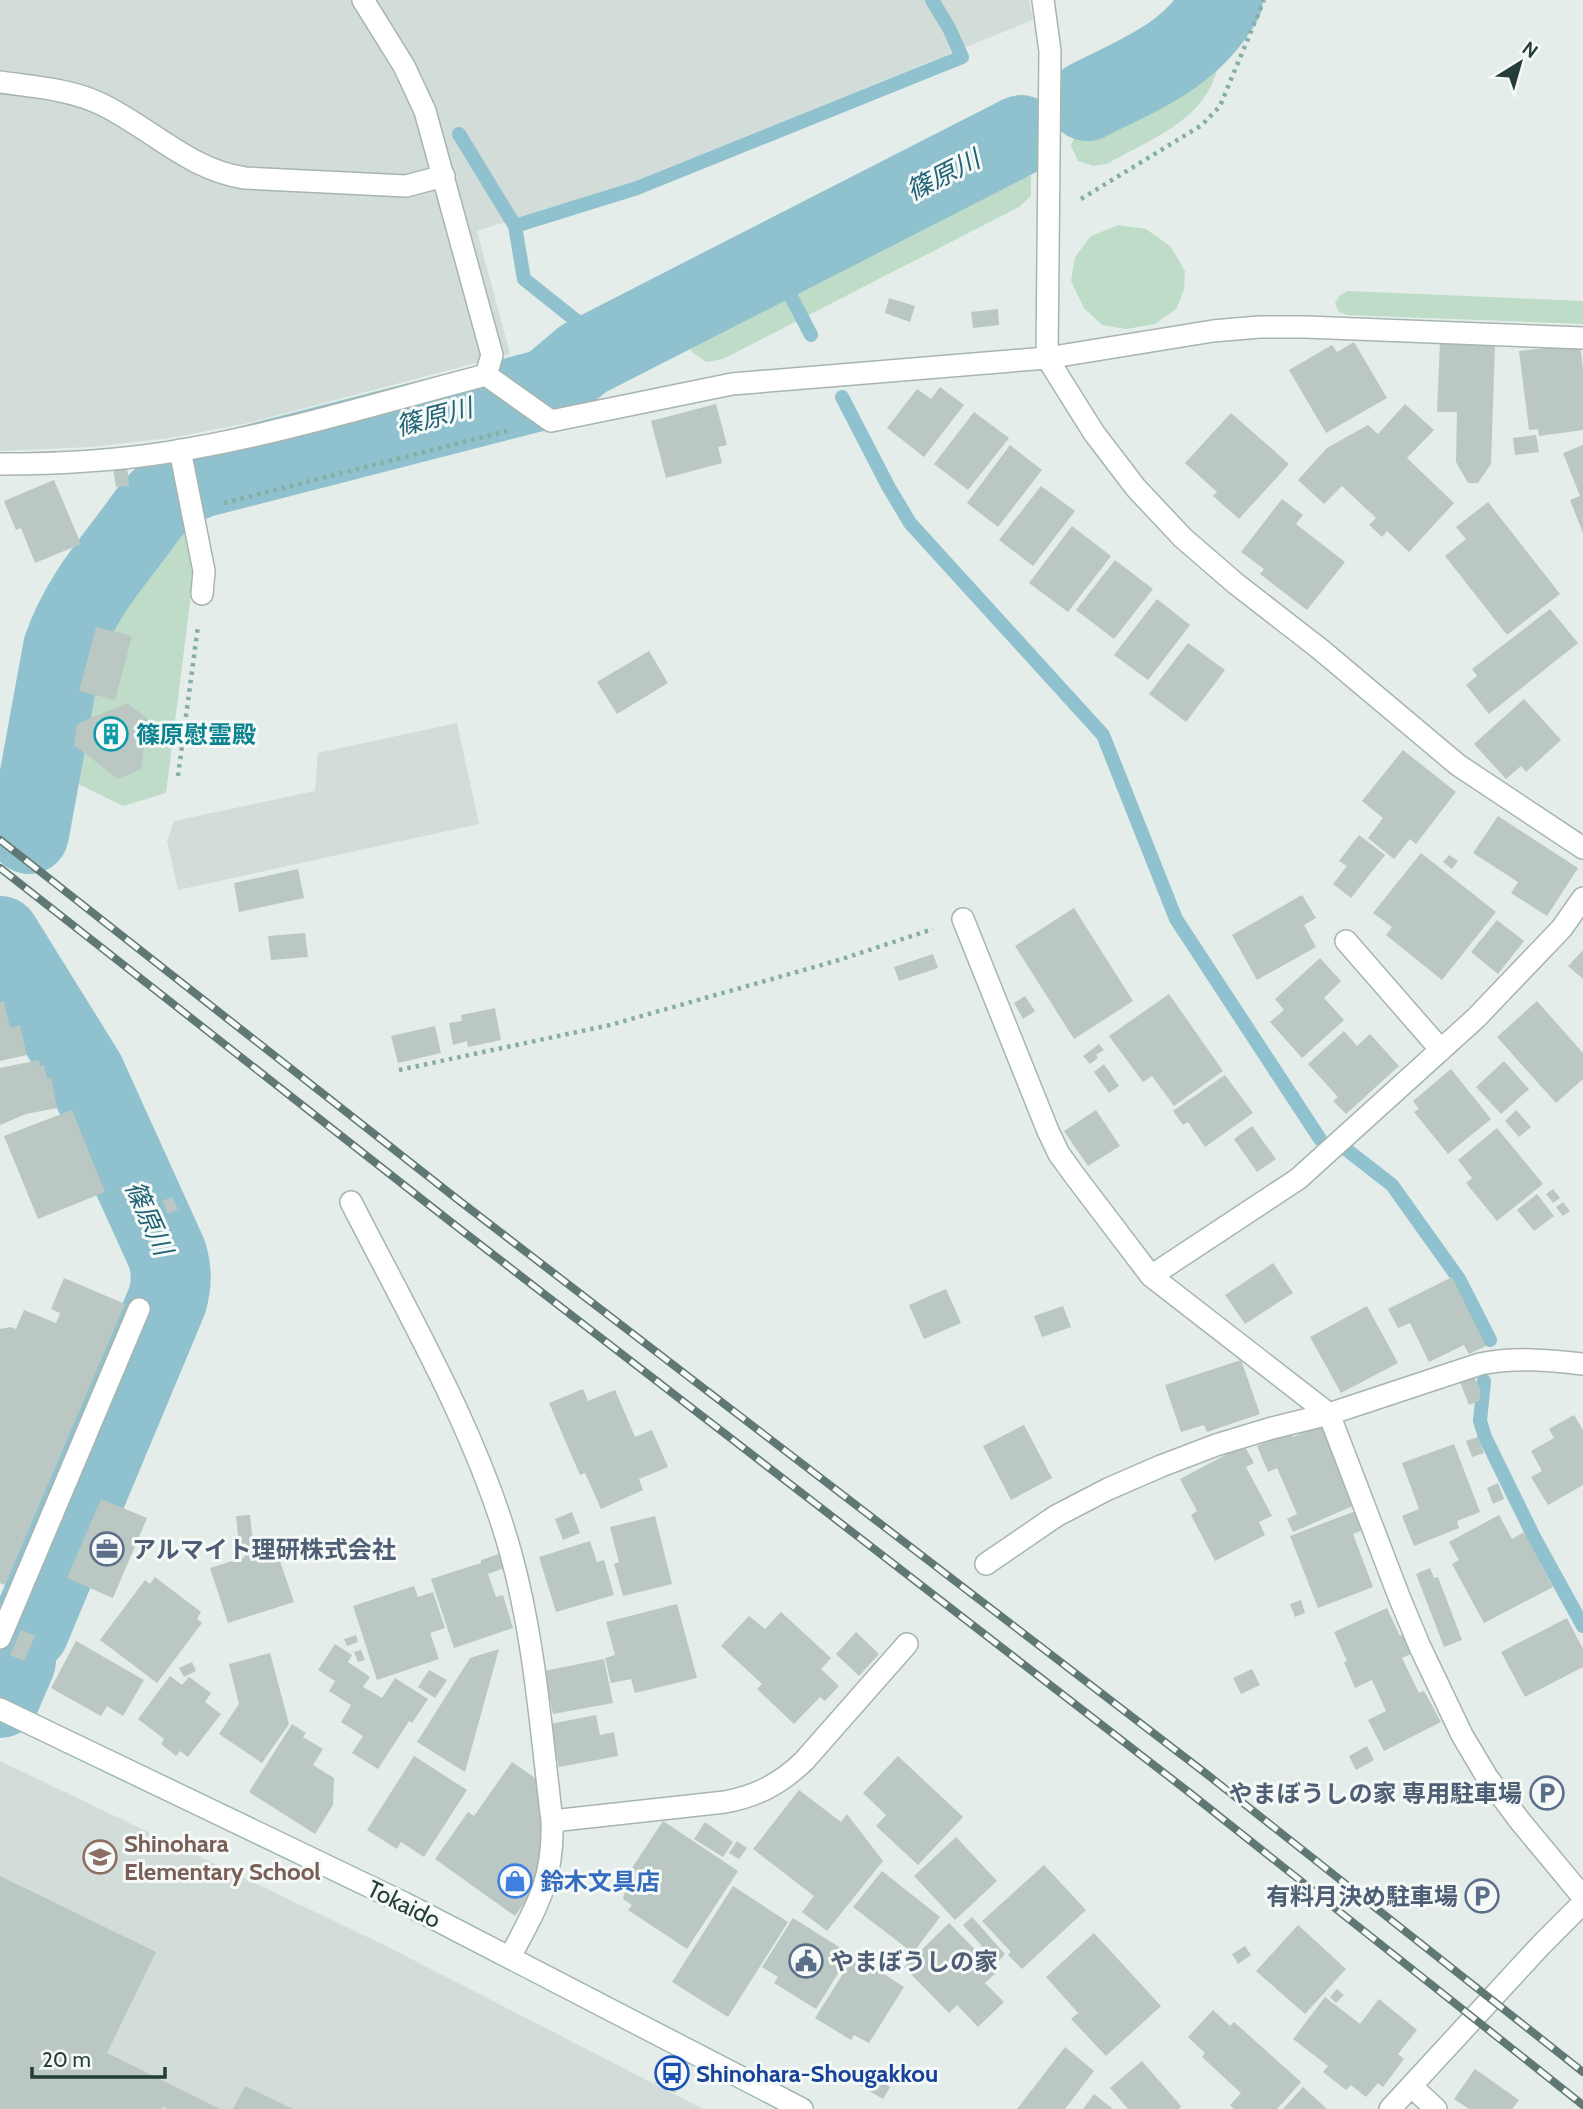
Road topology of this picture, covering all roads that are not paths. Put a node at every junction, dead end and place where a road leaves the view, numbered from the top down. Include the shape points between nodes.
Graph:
1 (363, 0) edge
2 (1043, 0) edge
3 (0, 82) edge
4 (444, 176) junction
5 (1583, 338) edge
6 (1047, 358) junction
7 (493, 379) junction
8 (181, 454) junction
9 (0, 464) edge
10 (202, 594) road end
11 (1583, 848) edge
12 (1583, 898) edge
13 (962, 919) road end
14 (1346, 941) dead end
15 (1441, 1050) junction
16 (351, 1202) dead end
17 (1152, 1276) junction
18 (139, 1309) dead end
19 (1583, 1364) edge
20 (1329, 1414) junction
21 (986, 1564) dead end
22 (0, 1638) edge
23 (907, 1644) dead end
24 (4, 1711) edge
25 (552, 1821) junction
26 (1583, 1897) edge
27 (1583, 1903) edge
28 (510, 1957) junction
29 (1411, 2086) junction
30 (802, 2109) edge
31 (1390, 2109) edge
32 (1436, 2109) edge

1 - 4 street via 415,89
2 - 6 street via 1050,51
3 - 4 street via 83,96 117,112 189,159 225,175 406,186
4 - 7 street via 492,355
5 - 6 street via 1259,327
6 - 7 street via 732,384 551,421
6 - 11 street via 1094,433 1136,488 1183,538 1448,757
7 - 8 street
8 - 9 street
8 - 10 street via 204,571
12 - 15 street via 1562,928
13 - 17 street via 1059,1154
14 - 15 street
15 - 17 street via 1298,1179
16 - 25 street via 462,1422 497,1508 522,1598
17 - 20 street
18 - 22 street
19 - 20 street via 1502,1359
20 - 21 street via 1238,1438 1108,1489 1056,1516
20 - 26 street via 1400,1599 1462,1735 1511,1810
23 - 25 street via 803,1761 768,1789 747,1798
24 - 28 street, Tokaido
25 - 28 street via 548,1878
27 - 29 street
28 - 30 street, Tokaido
29 - 31 street
29 - 32 street

